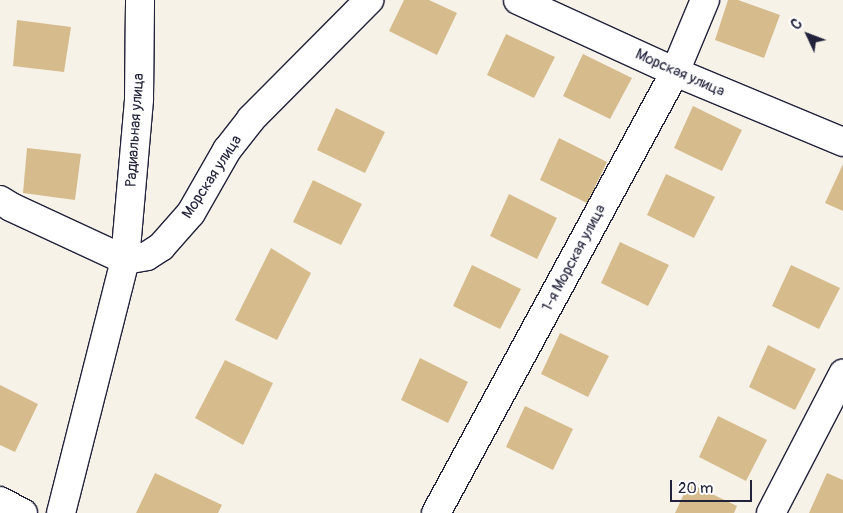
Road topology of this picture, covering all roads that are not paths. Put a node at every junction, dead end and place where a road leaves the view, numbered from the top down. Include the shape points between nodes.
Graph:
1 (140, 0) edge
2 (369, 0) edge
3 (518, 0) edge
4 (705, 0) edge
5 (675, 72) junction
6 (843, 142) edge
7 (0, 200) edge
8 (125, 260) junction
9 (843, 374) edge
10 (0, 501) edge
11 (23, 513) edge
12 (61, 513) edge
13 (436, 513) edge
14 (771, 513) edge

1 - 8 street, Радиальная улица via 139,99
2 - 8 street, Морская улица via 251,119 228,150 191,213 162,247 147,256
3 - 5 street, Морская улица
4 - 5 street, 1-я Морская улица
5 - 6 street, Морская улица
5 - 13 street, 1-я Морская улица
7 - 8 street
8 - 12 street
9 - 14 street
10 - 11 street

